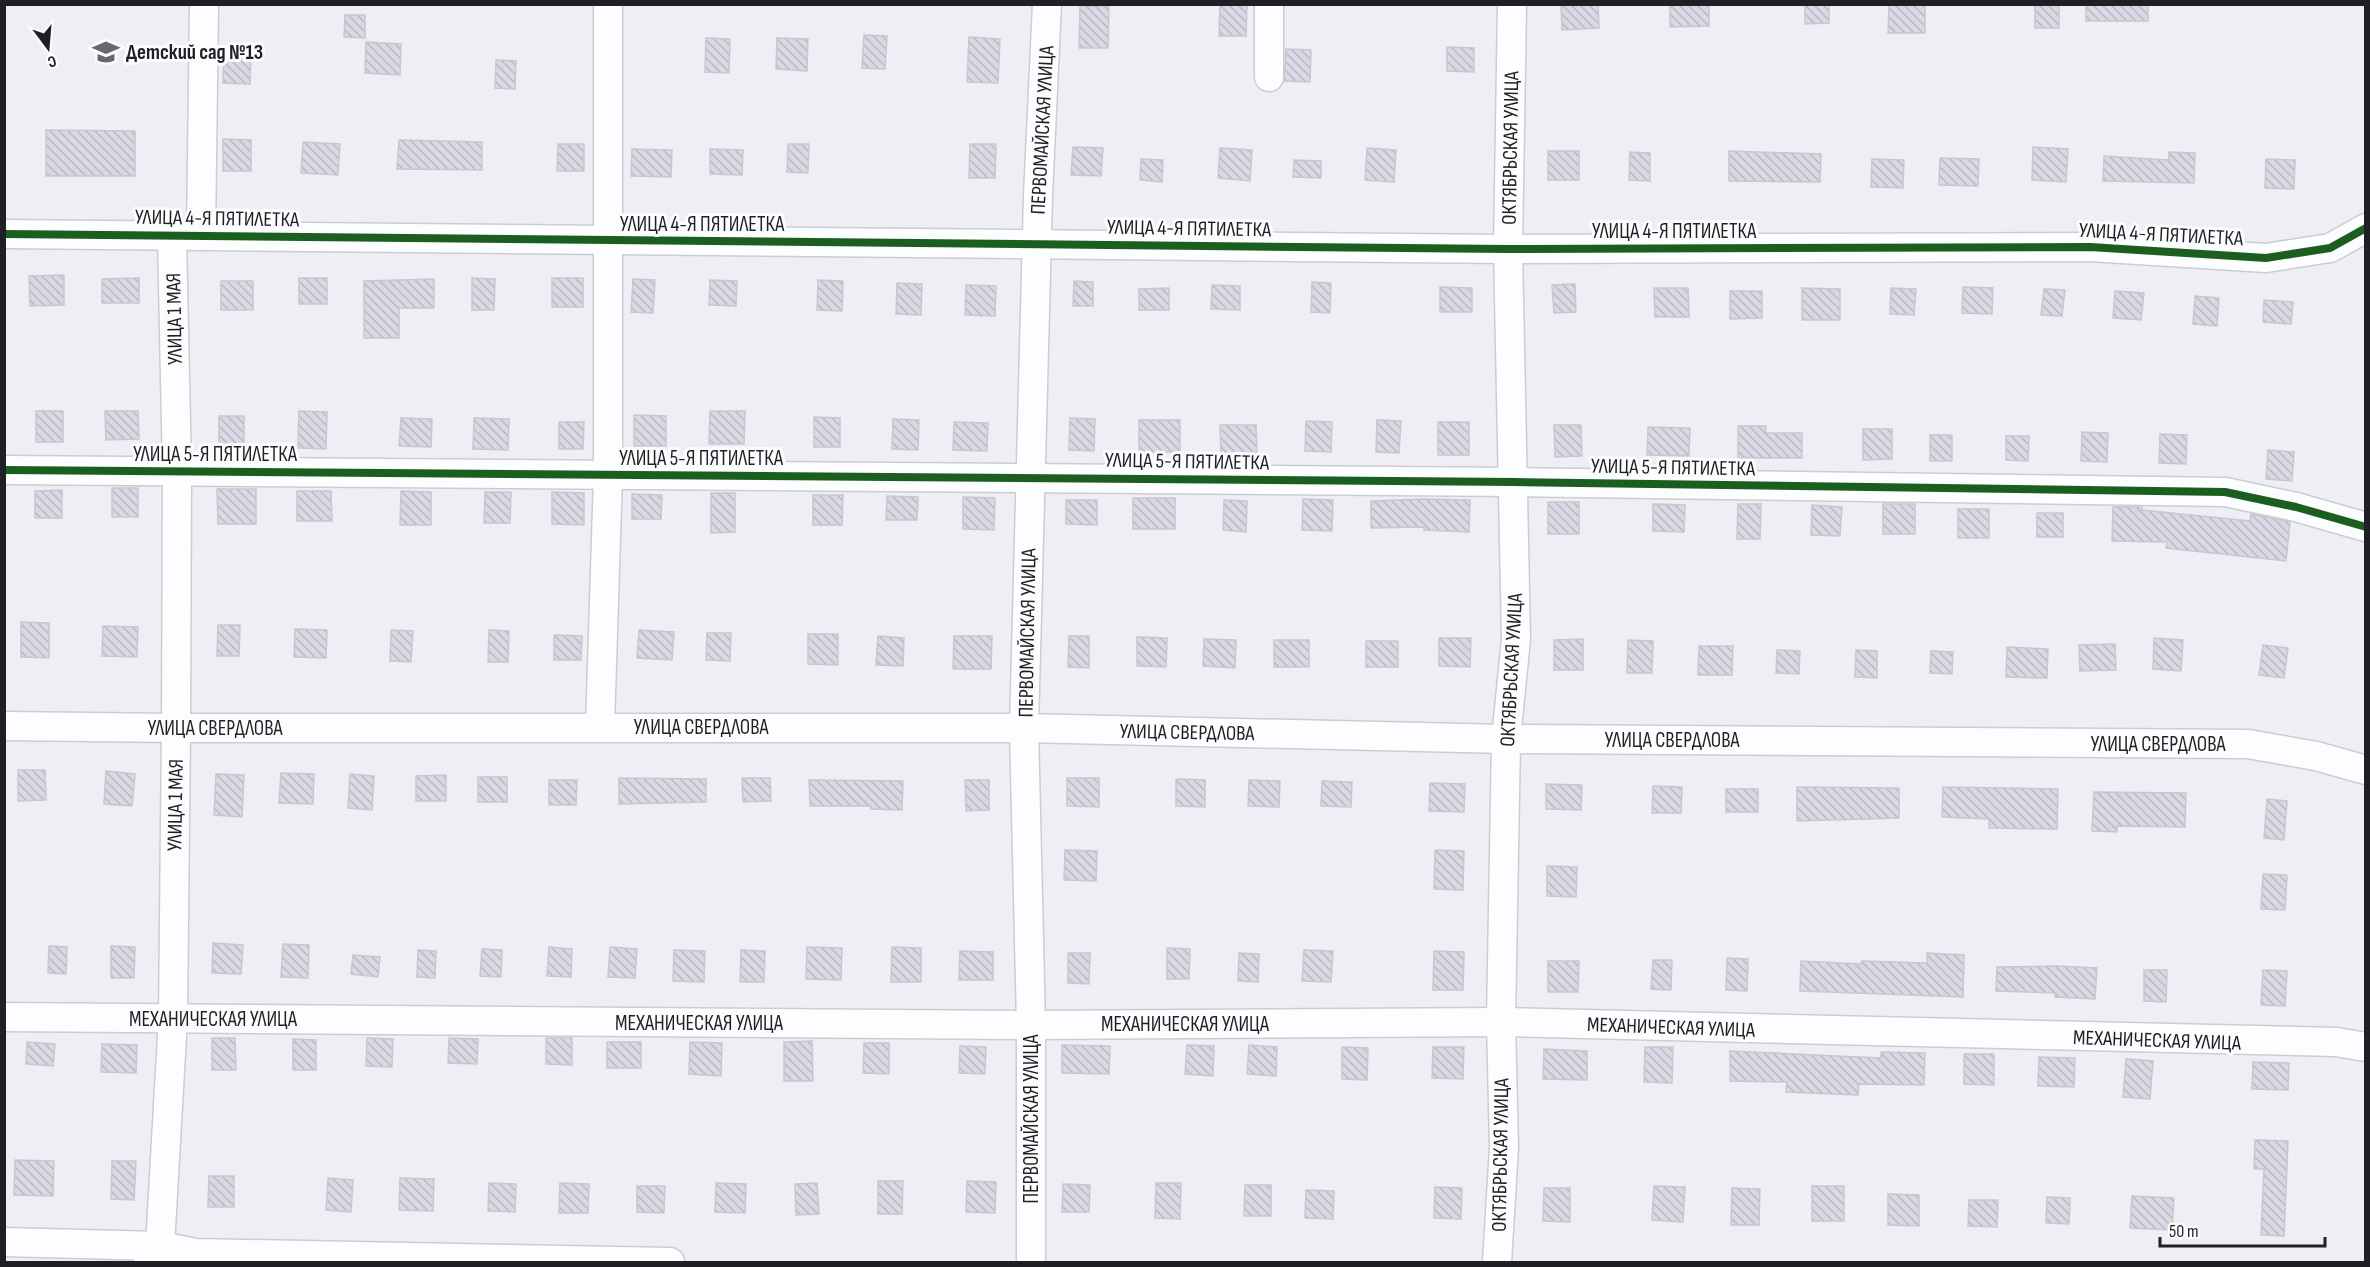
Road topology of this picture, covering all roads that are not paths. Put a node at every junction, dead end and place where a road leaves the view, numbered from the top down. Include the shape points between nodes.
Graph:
1 (204, 4) edge
2 (608, 4) edge
3 (1047, 4) edge
4 (1269, 4) edge
5 (1512, 4) edge
6 (1269, 77) dead end
7 (2366, 228) edge
8 (4, 234) edge
9 (172, 236) junction
10 (201, 236) junction
11 (607, 241) junction
12 (1037, 244) junction
13 (1508, 249) junction
14 (4, 470) edge
15 (177, 472) junction
16 (608, 476) junction
17 (1030, 478) junction
18 (1515, 482) junction
19 (2366, 527) edge
20 (4, 726) edge
21 (600, 727) junction
22 (176, 728) junction
23 (1024, 728) junction
24 (1506, 739) junction
25 (2366, 770) edge
26 (4, 1017) edge
27 (172, 1018) junction
28 (1501, 1022) junction
29 (1030, 1025) junction
30 (2366, 1047) edge
31 (4, 1242) edge
32 (154, 1254) edge
33 (670, 1263) edge
34 (1031, 1263) edge
35 (1497, 1263) edge

1 - 10 street
2 - 11 street
3 - 12 street, ПЕРВОМАЙСКАЯ УЛИЦА
4 - 6 street
5 - 13 street, ОКТЯБРЬСКАЯ УЛИЦА
7 - 13 street, УЛИЦА 4-Я ПЯТИЛЕТКА via 2330,248 2266,258 2090,247
8 - 9 street, УЛИЦА 4-Я ПЯТИЛЕТКА
9 - 10 street, УЛИЦА 4-Я ПЯТИЛЕТКА
9 - 15 street, УЛИЦА 1 МАЯ
10 - 11 street, УЛИЦА 4-Я ПЯТИЛЕТКА
11 - 12 street, УЛИЦА 4-Я ПЯТИЛЕТКА
11 - 16 street
12 - 13 street, УЛИЦА 4-Я ПЯТИЛЕТКА
12 - 17 street, ПЕРВОМАЙСКАЯ УЛИЦА
13 - 18 street, ОКТЯБРЬСКАЯ УЛИЦА
14 - 15 street, УЛИЦА 5-Я ПЯТИЛЕТКА
15 - 16 street, УЛИЦА 5-Я ПЯТИЛЕТКА
15 - 22 street, УЛИЦА 1 МАЯ
16 - 17 street, УЛИЦА 5-Я ПЯТИЛЕТКА
16 - 21 street
17 - 18 street, УЛИЦА 5-Я ПЯТИЛЕТКА
17 - 23 street, ПЕРВОМАЙСКАЯ УЛИЦА
18 - 19 street, УЛИЦА 5-Я ПЯТИЛЕТКА via 2225,492
18 - 24 street, ОКТЯБРЬСКАЯ УЛИЦА via 1516,639
20 - 22 street, УЛИЦА СВЕРДЛОВА
21 - 22 street, УЛИЦА СВЕРДЛОВА
21 - 23 street, УЛИЦА СВЕРДЛОВА
22 - 27 street, УЛИЦА 1 МАЯ
23 - 24 street, УЛИЦА СВЕРДЛОВА
23 - 29 street, ПЕРВОМАЙСКАЯ УЛИЦА
24 - 25 street, УЛИЦА СВЕРДЛОВА via 2248,744
24 - 28 street, ОКТЯБРЬСКАЯ УЛИЦА
26 - 27 street, МЕХАНИЧЕСКАЯ УЛИЦА
27 - 29 street, МЕХАНИЧЕСКАЯ УЛИЦА
27 - 32 street, УЛИЦА 1 МАЯ
28 - 29 street, МЕХАНИЧЕСКАЯ УЛИЦА
28 - 30 street, МЕХАНИЧЕСКАЯ УЛИЦА via 2336,1042
28 - 35 street, ОКТЯБРЬСКАЯ УЛИЦА via 1504,1147
29 - 34 street, ПЕРВОМАЙСКАЯ УЛИЦА
31 - 32 street
32 - 33 street

